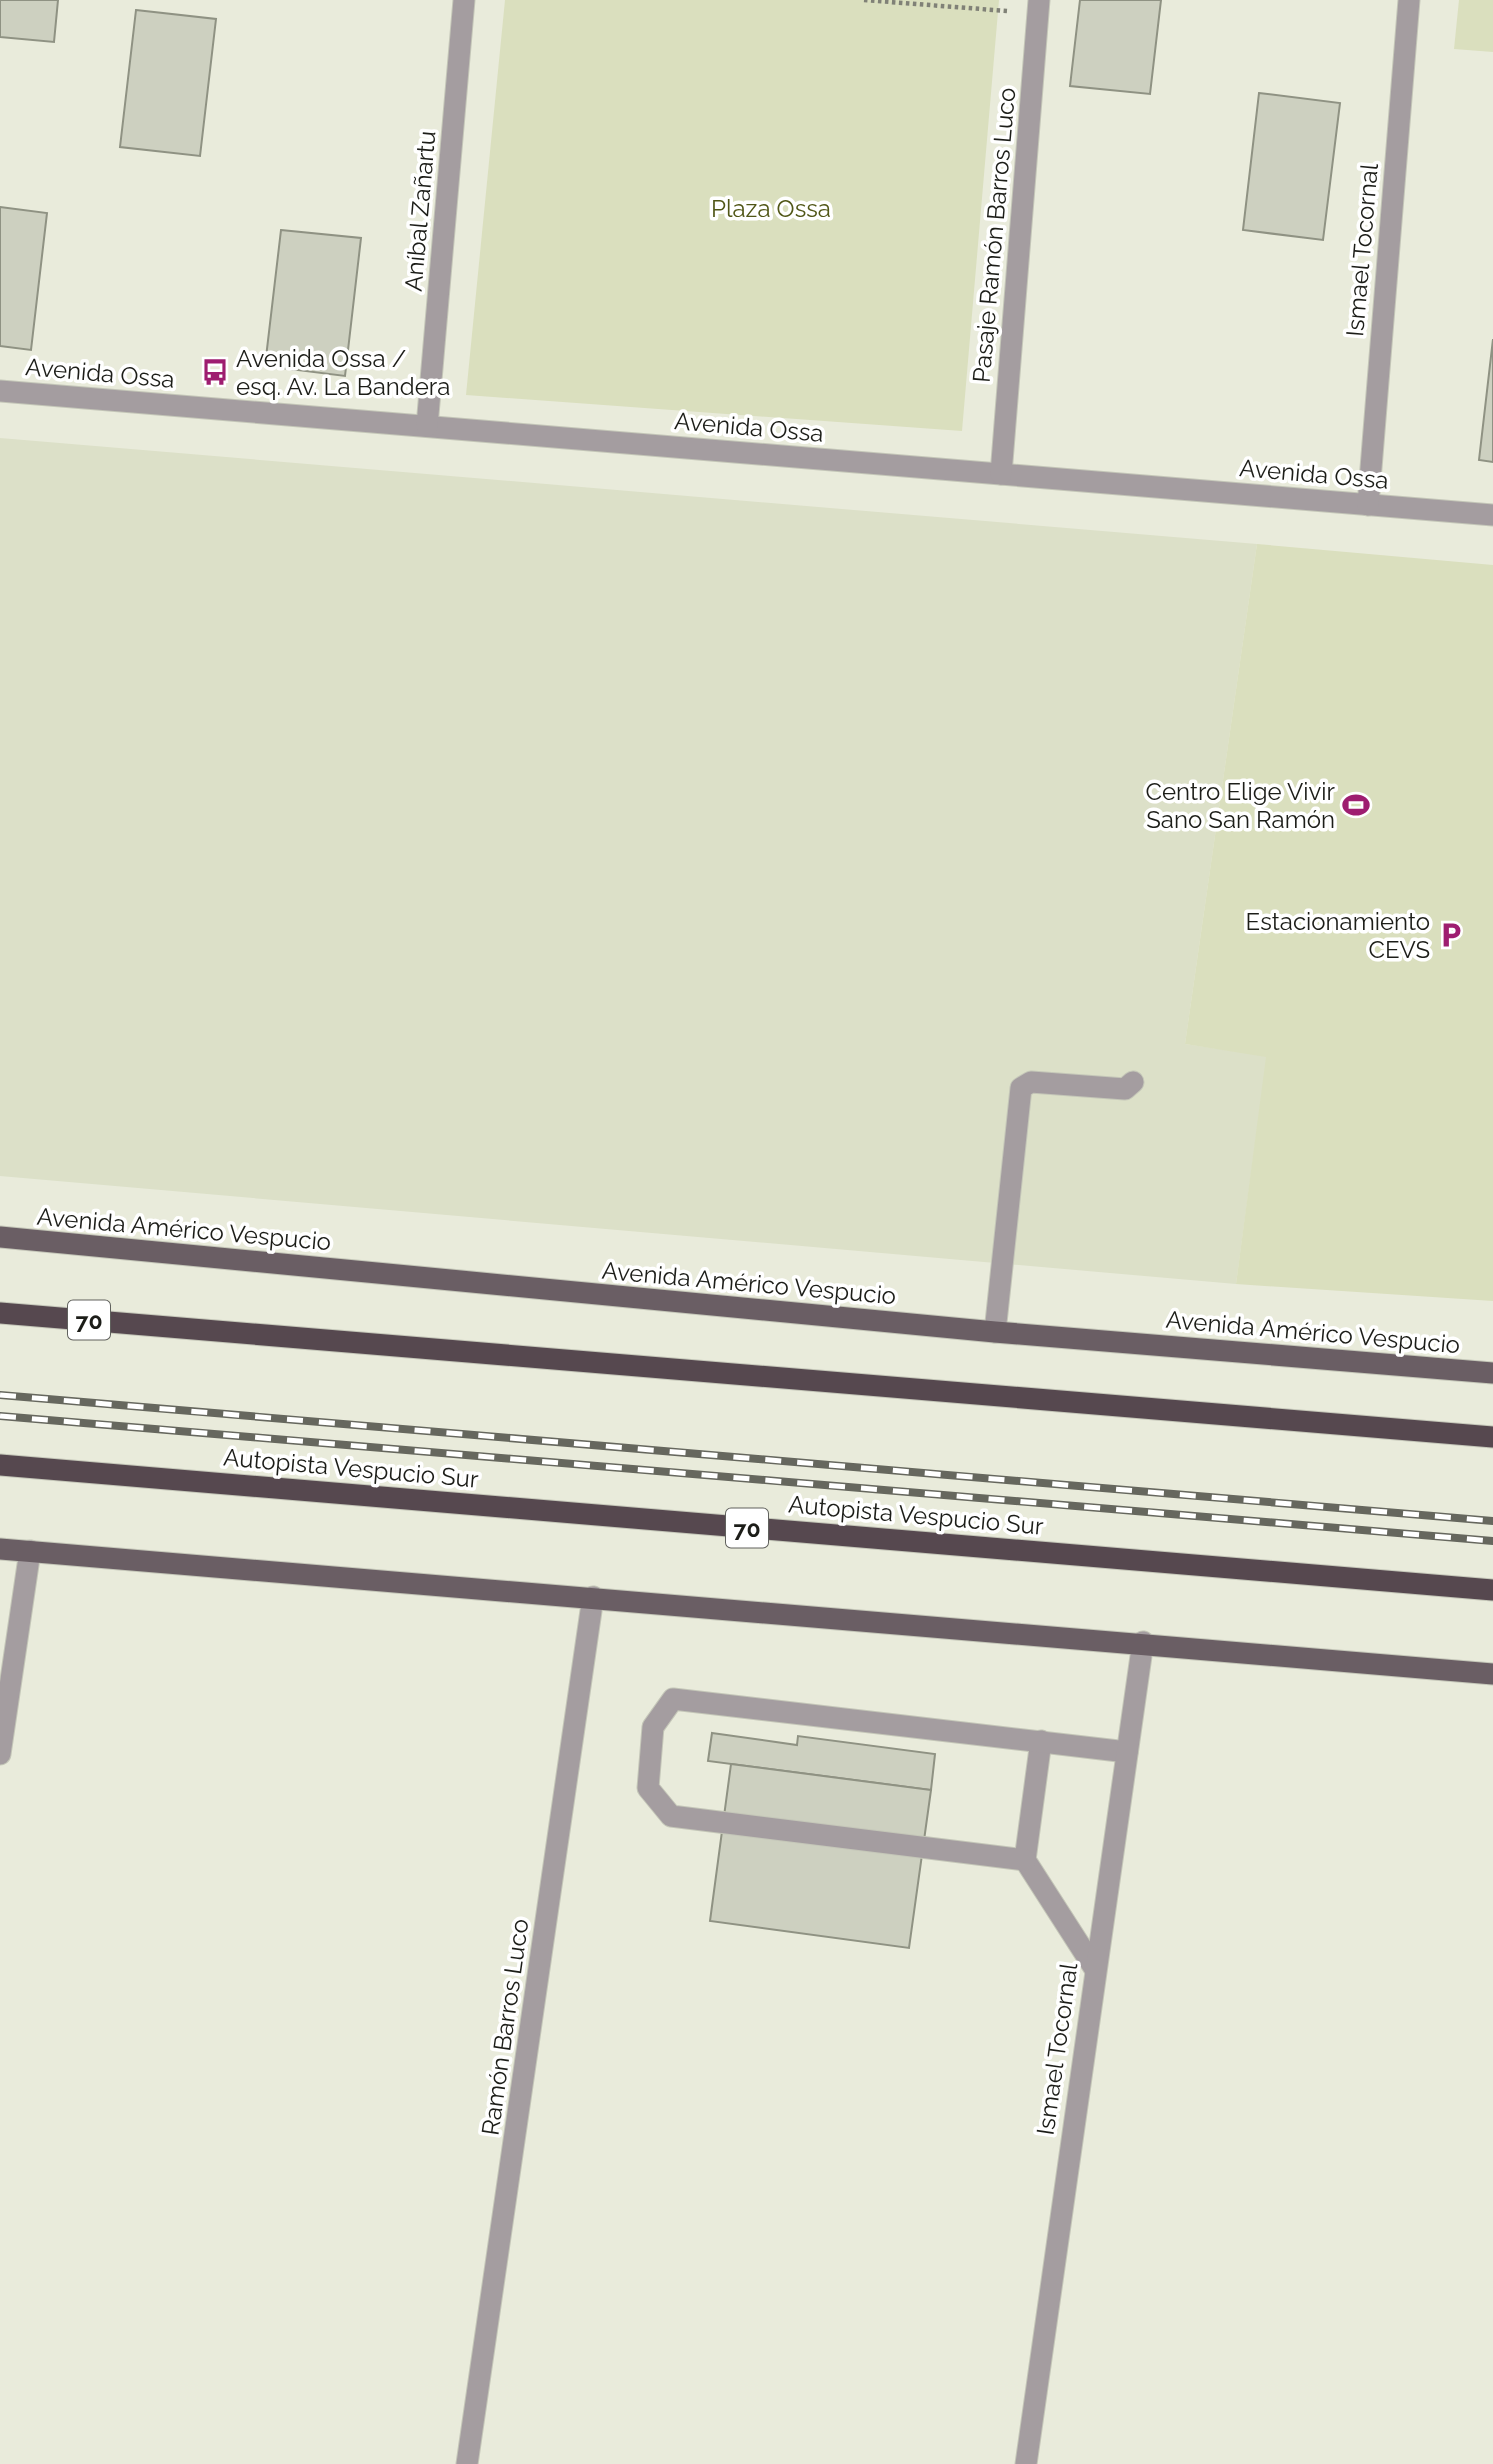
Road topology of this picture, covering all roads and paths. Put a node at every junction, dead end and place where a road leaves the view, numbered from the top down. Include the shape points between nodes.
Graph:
1 (464, 0) edge
2 (864, 0) edge
3 (1409, 0) edge
4 (1039, 7) edge
5 (0, 391) edge
6 (427, 426) junction
7 (1001, 474) junction
8 (1368, 505) junction
9 (1493, 515) edge
10 (1133, 1082) dead end
11 (0, 1237) edge
12 (0, 1313) edge
13 (995, 1332) junction
14 (1493, 1373) edge
15 (1493, 1437) edge
16 (0, 1465) edge
17 (0, 1549) edge
18 (30, 1550) junction
19 (1493, 1590) edge
20 (593, 1597) junction
21 (1143, 1642) junction
22 (1493, 1674) edge
23 (1041, 1741) junction
24 (1127, 1752) junction
25 (0, 1754) edge
26 (1025, 1860) junction
27 (1095, 1969) junction
28 (467, 2464) edge
29 (1026, 2464) edge

1 - 6 street, Aníbal Zañartu
2 - 4 path
3 - 8 street, Ismael Tocornal
4 - 7 street, Pasaje Ramón Barros Luco
5 - 6 street, Avenida Ossa
6 - 7 street, Avenida Ossa
7 - 8 street, Avenida Ossa
8 - 9 street, Avenida Ossa
10 - 13 street via 1125,1089 1031,1082 1021,1088
11 - 13 main road, Avenida Américo Vespucio
12 - 15 highway, 70
13 - 14 main road, Avenida Américo Vespucio
16 - 19 highway, Autopista Vespucio Sur / 70
17 - 18 main road
18 - 20 main road
18 - 25 street
20 - 21 main road
20 - 28 street, Ramón Barros Luco
21 - 22 main road
21 - 24 street, Ismael Tocornal
23 - 24 street
23 - 26 street
23 - 26 street via 673,1699 653,1727 648,1788 671,1816
24 - 27 street, Ismael Tocornal
26 - 27 street
27 - 29 street, Ismael Tocornal

